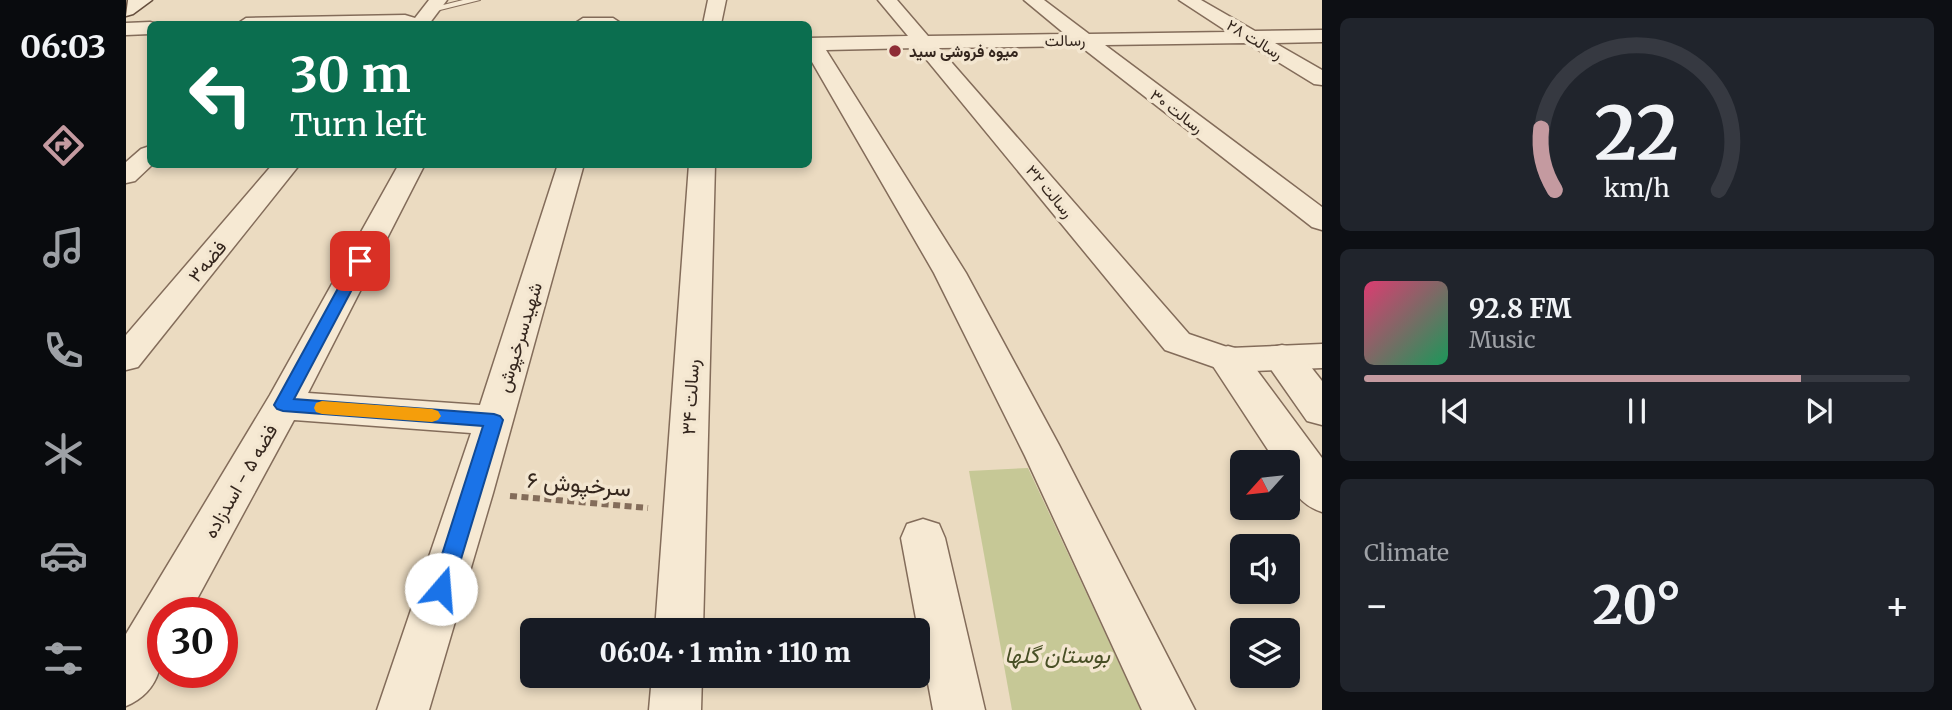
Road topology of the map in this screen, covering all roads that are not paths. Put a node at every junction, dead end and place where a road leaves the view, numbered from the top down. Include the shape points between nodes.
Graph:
1 (142, 0) edge
2 (475, 0) edge
3 (616, 0) edge
4 (716, 0) edge
5 (887, 0) edge
6 (1033, 0) edge
7 (1188, 0) edge
8 (318, 8) dead end
9 (126, 10) edge
10 (418, 17) edge
11 (303, 21) edge
12 (340, 21) edge
13 (613, 21) edge
14 (712, 21) edge
15 (147, 28) edge
16 (126, 29) edge
17 (1322, 36) edge
18 (1252, 37) junction
19 (1085, 40) junction
20 (925, 42) junction
21 (812, 44) edge
22 (812, 47) edge
23 (1322, 79) edge
24 (147, 157) edge
25 (284, 168) edge
26 (410, 168) edge
27 (570, 168) edge
28 (702, 168) edge
29 (126, 175) edge
30 (1322, 221) edge
31 (1322, 356) edge
32 (126, 358) edge
33 (1282, 358) junction
34 (1228, 360) junction
35 (283, 405) junction
36 (1322, 410) edge
37 (494, 420) junction
38 (1322, 494) edge
39 (923, 538) dead end
40 (174, 597) edge
41 (680, 618) edge
42 (147, 645) edge
43 (126, 681) edge
44 (676, 688) edge
45 (403, 710) edge
46 (675, 710) edge
47 (959, 710) edge
48 (1169, 710) edge

1 - 9 street
2 - 10 lane
3 - 13 street
4 - 14 street
5 - 20 street, رسالت ۳۲
6 - 19 street, رسالت ۳۰
7 - 18 street, رسالت ۲۸
8 - 11 street
10 - 12 street
15 - 16 street
17 - 18 street, رسالت
18 - 19 street, رسالت
18 - 23 street, رسالت ۲۸
19 - 20 street, رسالت
19 - 30 street, رسالت ۳۰
20 - 21 street, رسالت
20 - 34 street, رسالت ۳۲ via 1177,342
22 - 48 street via 950,273
24 - 29 street
25 - 32 street, فضه۳
26 - 35 street, فضه ۵ - اسدزاده
27 - 37 street, شهیدسرخپوش
28 - 41 street, رسالت ۳۴
31 - 33 street
33 - 34 street
33 - 36 street
34 - 38 street
35 - 37 street
35 - 40 street, فضه ۵ - اسدزاده
37 - 45 street, شهیدسرخپوش
39 - 47 street
42 - 43 street, فضه ۵ - اسدزاده
44 - 46 street

